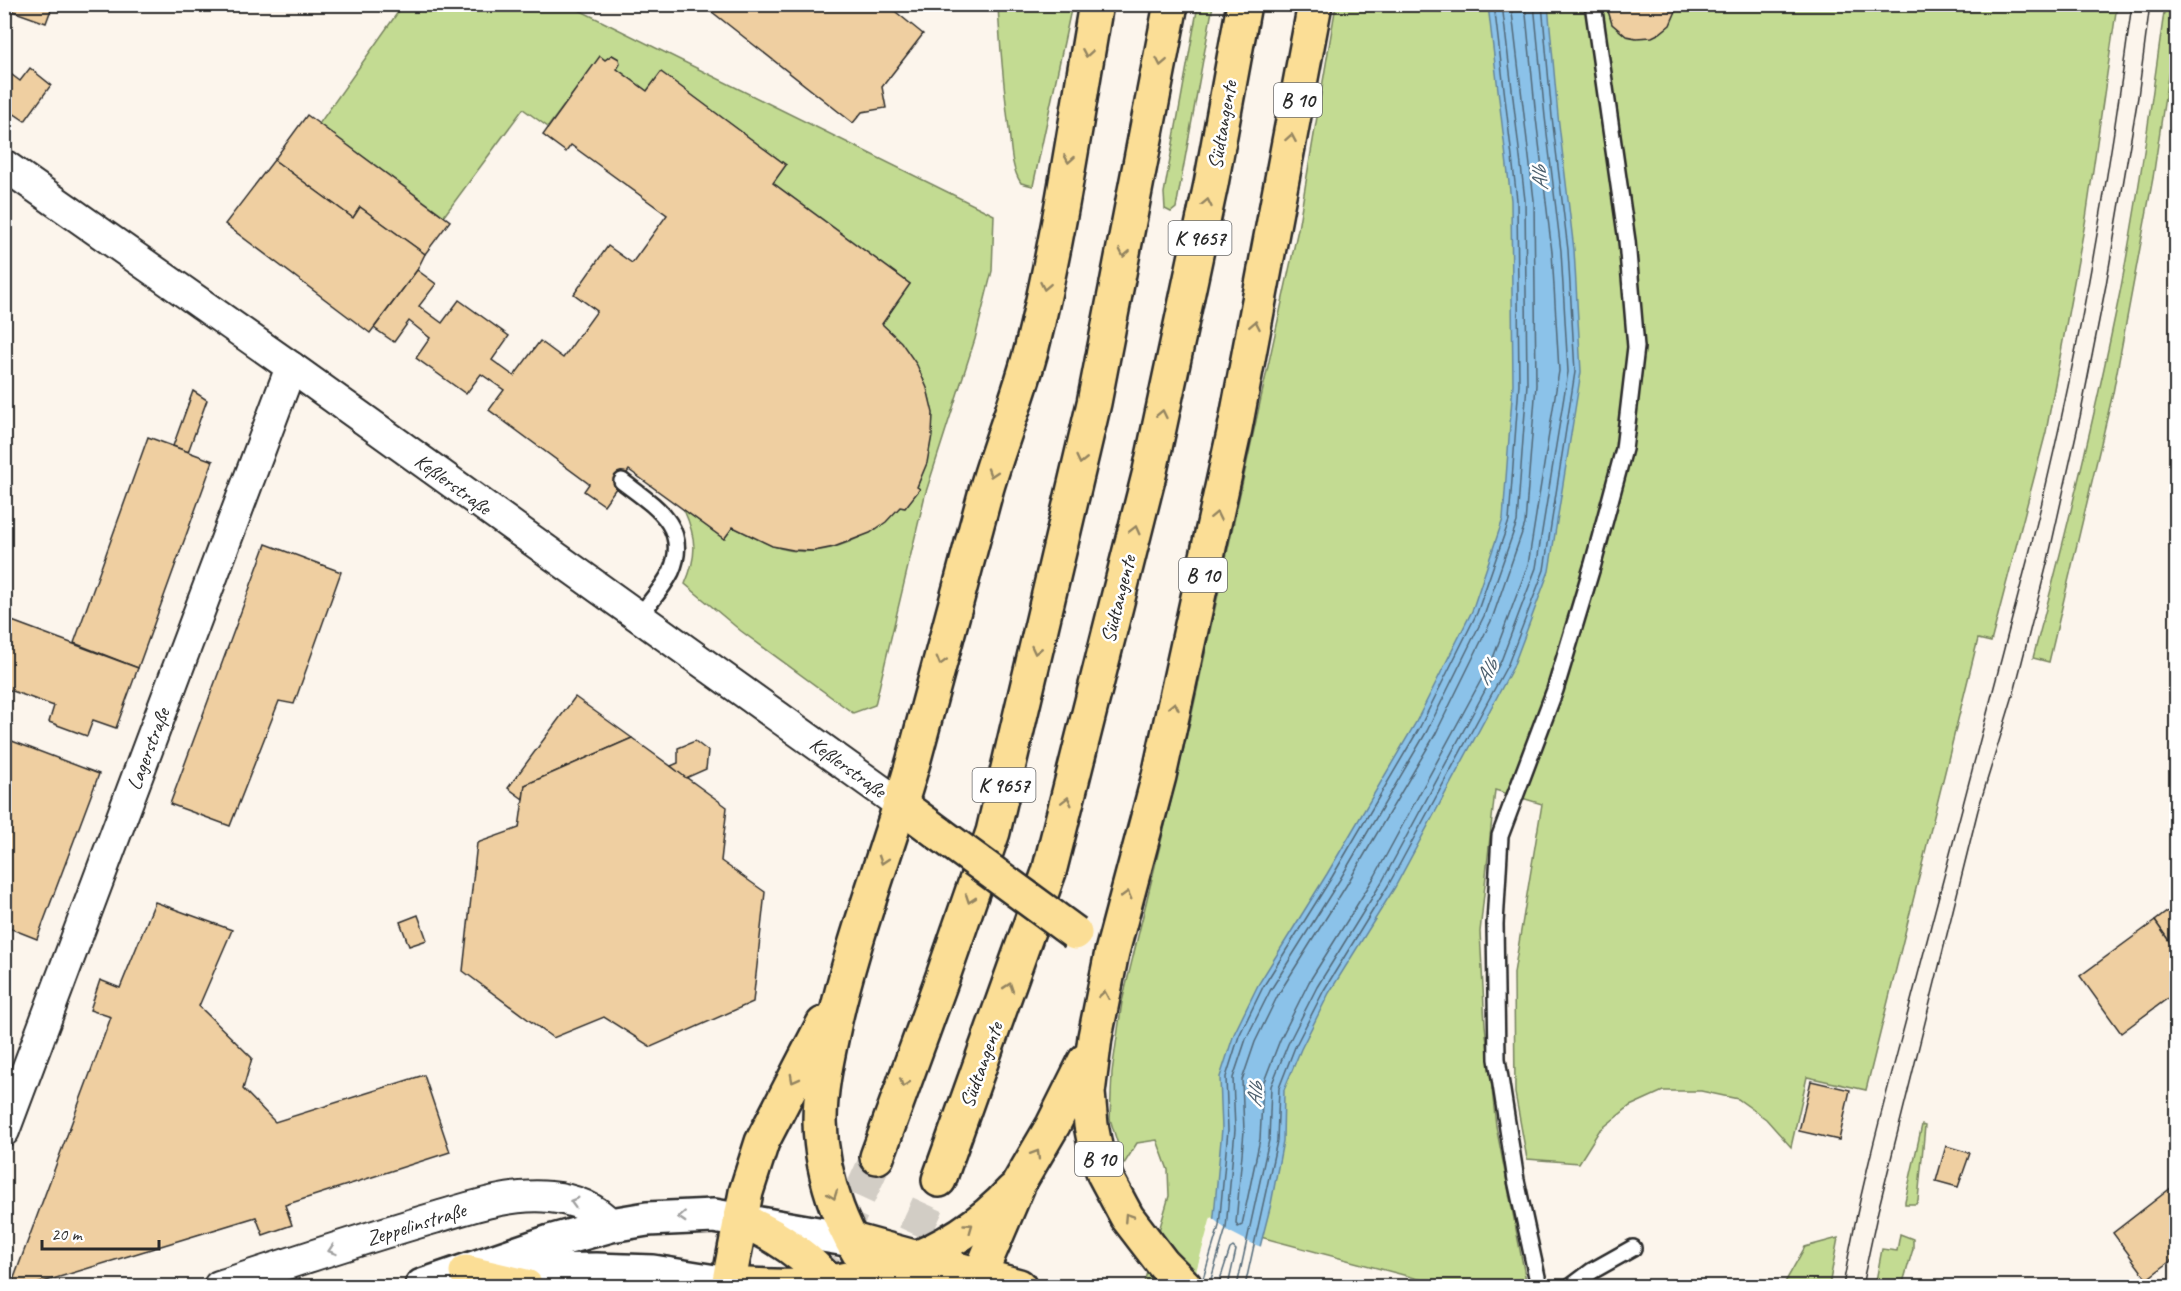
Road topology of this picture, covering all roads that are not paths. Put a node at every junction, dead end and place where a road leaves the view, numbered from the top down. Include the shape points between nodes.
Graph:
1 (1096, 4) edge
2 (1172, 4) edge
3 (1244, 4) edge
4 (1315, 4) edge
5 (1593, 4) edge
6 (4, 165) edge
7 (291, 367) junction
8 (621, 481) dead end
9 (639, 617) junction
10 (901, 805) junction
11 (1112, 952) junction
12 (841, 990) junction
13 (1095, 1037) junction
14 (4, 1131) edge
15 (877, 1157) tunnel mouth
16 (939, 1180) tunnel mouth
17 (1019, 1183) junction
18 (740, 1220) junction
19 (611, 1225) junction
20 (852, 1240) junction
21 (1634, 1248) dead end
22 (919, 1257) junction
23 (466, 1272) junction
24 (1174, 1275) edge
25 (591, 1278) edge
26 (877, 1280) edge
27 (978, 1281) edge
28 (828, 1285) edge
29 (732, 1286) edge
30 (219, 1287) edge
31 (422, 1287) edge
32 (526, 1287) edge
33 (1019, 1287) edge
34 (1539, 1287) edge
35 (1572, 1287) edge

1 -> 10 main road via 1031,351 988,485
2 -> 15 main road, K 9657 via 1094,403 993,832
16 -> 3 main road, Südtangente / K 9657 via 1049,872 1150,471 1211,184
11 -> 4 main road, B 10 via 1159,776 1235,428
5 - 34 lane via 1627,241 1636,347 1624,449 1593,564 1555,690 1500,836 1495,924 1497,1059 1516,1180
6 - 7 street, Keßlerstraße
7 - 9 street, Keßlerstraße
7 - 14 street, Lagerstraße
8 - 9 lane via 657,509 676,534 678,551 670,573
9 - 10 street, Keßlerstraße
10 - 11 main road, bridge via 1075,933
10 -> 12 main road
13 -> 11 main road, B 10
12 -> 18 main road via 762,1142
12 -> 20 main road via 823,1078 820,1118 827,1180
17 -> 13 main road via 1076,1082
24 -> 13 main road, B 10 via 1127,1216 1096,1151 1088,1093
22 -> 17 main road via 982,1218
17 - 27 main road
18 -> 19 street via 684,1216
18 - 20 street
18 - 28 main road via 760,1228 800,1255
18 - 29 main road
19 - 23 street
19 -> 30 street, Zeppelinstraße via 599,1212 568,1201 551,1197 507,1199 403,1227
20 - 22 main road
20 - 26 main road
21 - 35 lane
22 - 26 main road
22 - 27 main road
23 - 25 street
23 - 31 street
23 - 32 main road
25 - 29 street via 653,1272
26 - 27 main road via 944,1271
26 - 28 main road
27 - 33 main road
28 - 29 main road

